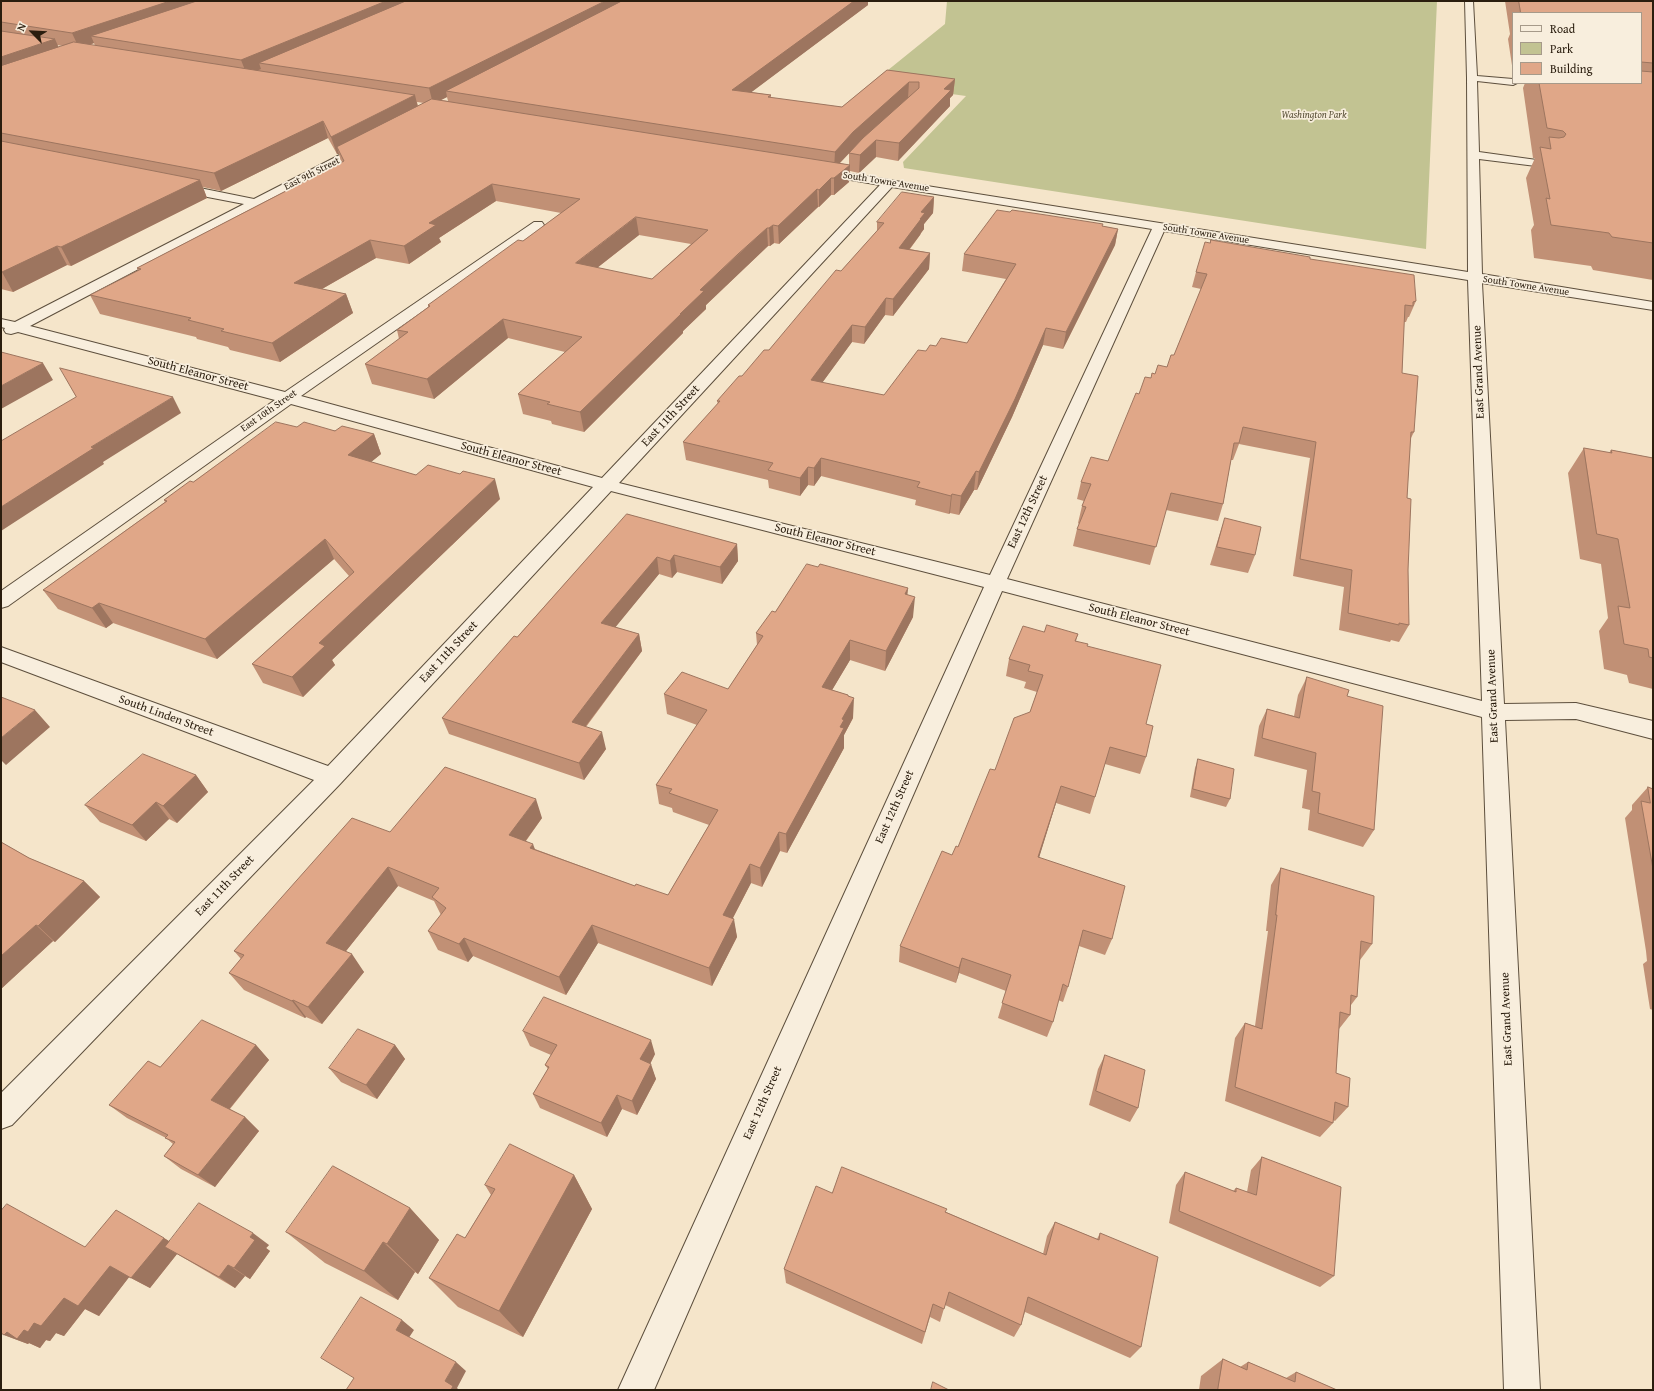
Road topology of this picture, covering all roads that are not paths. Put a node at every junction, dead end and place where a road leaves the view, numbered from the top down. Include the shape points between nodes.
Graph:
1 (1469, 1) edge
2 (1472, 78) junction
3 (1512, 82) edge
4 (378, 140) edge
5 (1473, 155) junction
6 (848, 163) edge
7 (1544, 164) edge
8 (807, 170) edge
9 (838, 174) junction
10 (889, 183) junction
11 (163, 184) edge
12 (256, 203) junction
13 (538, 225) dead end
14 (1159, 227) junction
15 (1475, 278) junction
16 (1653, 306) edge
17 (9, 325) edge
18 (1, 335) edge
19 (288, 398) junction
20 (607, 485) junction
21 (996, 583) junction
22 (1, 601) edge
23 (1, 654) edge
24 (1493, 712) junction
25 (1653, 730) edge
26 (332, 777) junction
27 (1, 1114) edge
28 (636, 1390) edge
29 (1522, 1390) edge

1 - 2 street, East Grand Avenue
2 - 3 street
2 - 5 street, East Grand Avenue
4 - 12 street, East 9th Street
5 - 7 street
5 - 15 street, East Grand Avenue
6 - 9 street
8 - 9 street, South Towne Avenue
9 - 10 street, South Towne Avenue
10 - 14 street, South Towne Avenue
10 - 20 street, East 11th Street
11 - 12 street
12 - 17 street, East 9th Street
13 - 19 street, East 10th Street
14 - 15 street, South Towne Avenue
14 - 21 street, East 12th Street
15 - 16 street, South Towne Avenue
15 - 24 street, East Grand Avenue
17 - 18 street, East 9th Street
17 - 19 street, South Eleanor Street
19 - 20 street, South Eleanor Street
19 - 22 street, East 10th Street
20 - 21 street, South Eleanor Street
20 - 26 street, East 11th Street
21 - 24 street, South Eleanor Street
21 - 28 street, East 12th Street
23 - 26 street, South Linden Street
24 - 25 street, South Eleanor Street via 1576,711
24 - 29 street, East Grand Avenue
26 - 27 street, East 11th Street

